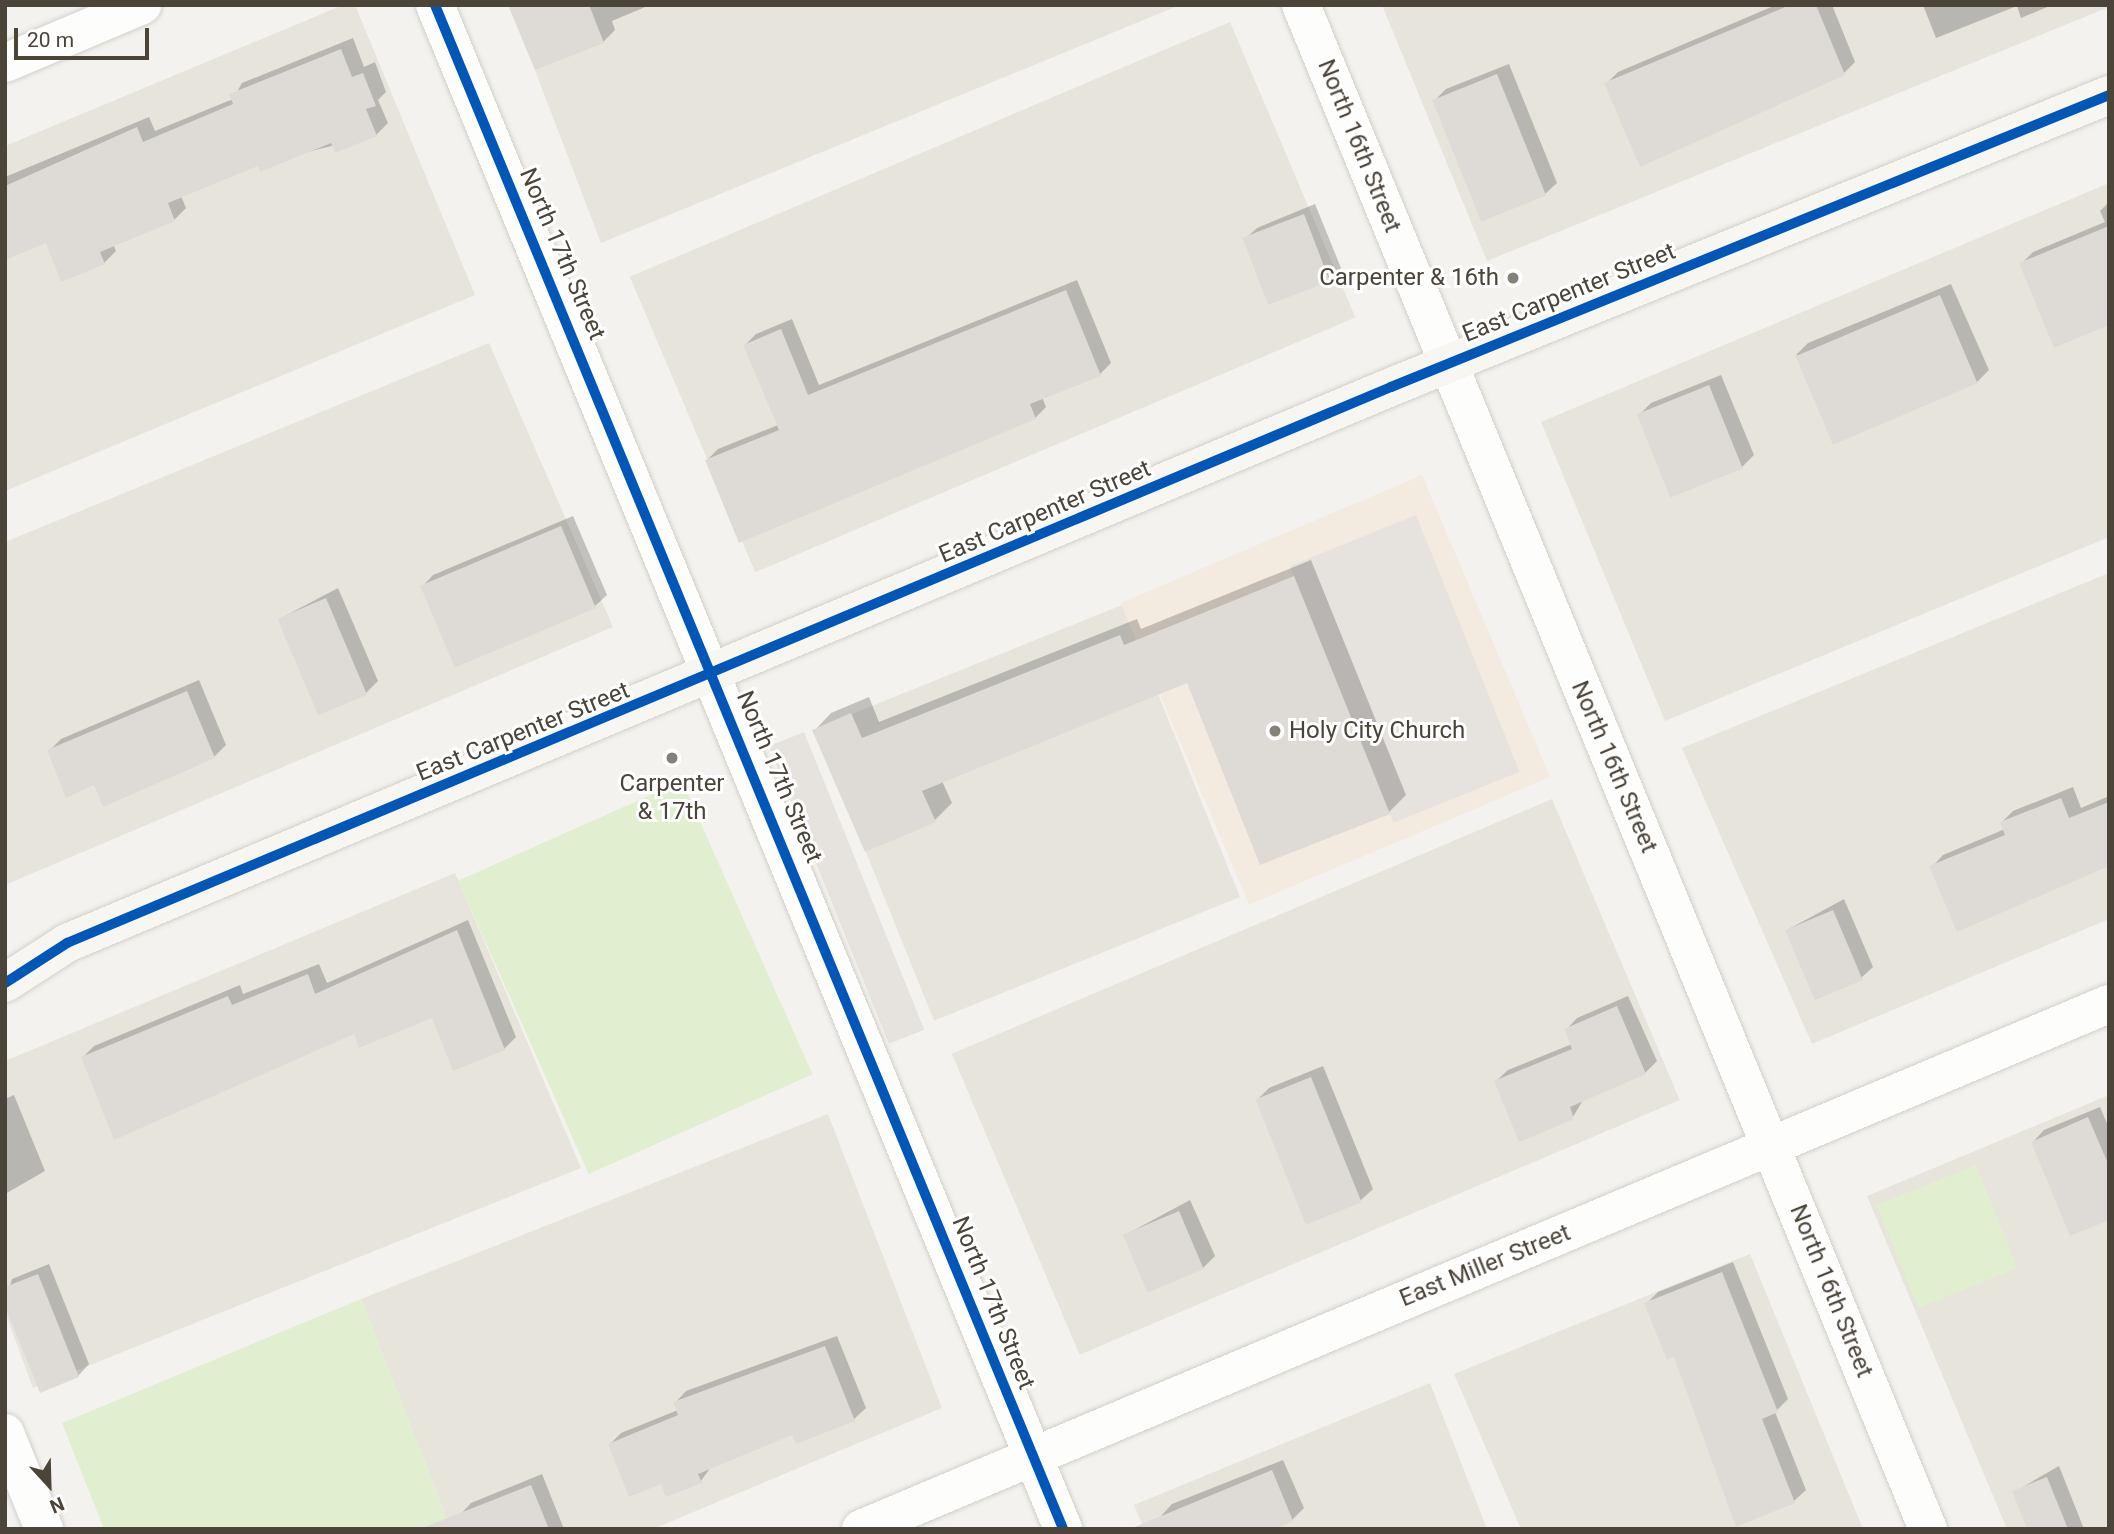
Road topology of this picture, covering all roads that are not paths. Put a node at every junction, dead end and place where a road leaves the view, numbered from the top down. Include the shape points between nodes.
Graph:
1 (142, 5) edge
2 (435, 5) edge
3 (1301, 5) edge
4 (5, 63) edge
5 (2109, 94) edge
6 (1449, 364) junction
7 (713, 676) junction
8 (5, 983) edge
9 (2109, 1004) edge
10 (1773, 1148) junction
11 (5, 1433) edge
12 (1032, 1455) junction
13 (44, 1529) edge
14 (861, 1529) edge
15 (1063, 1529) edge
16 (1928, 1529) edge

1 - 4 street
2 - 7 street, North 17th Street
3 - 6 street, North 16th Street
5 - 6 street, East Carpenter Street
6 - 7 street, East Carpenter Street
6 - 10 street, North 16th Street
7 - 8 street, East Carpenter Street via 67,943
7 - 12 street, North 17th Street
9 - 10 street, East Miller Street
10 - 12 street, East Miller Street
10 - 16 street, North 16th Street
11 - 13 street
12 - 14 street, East Miller Street
12 - 15 street, North 17th Street

